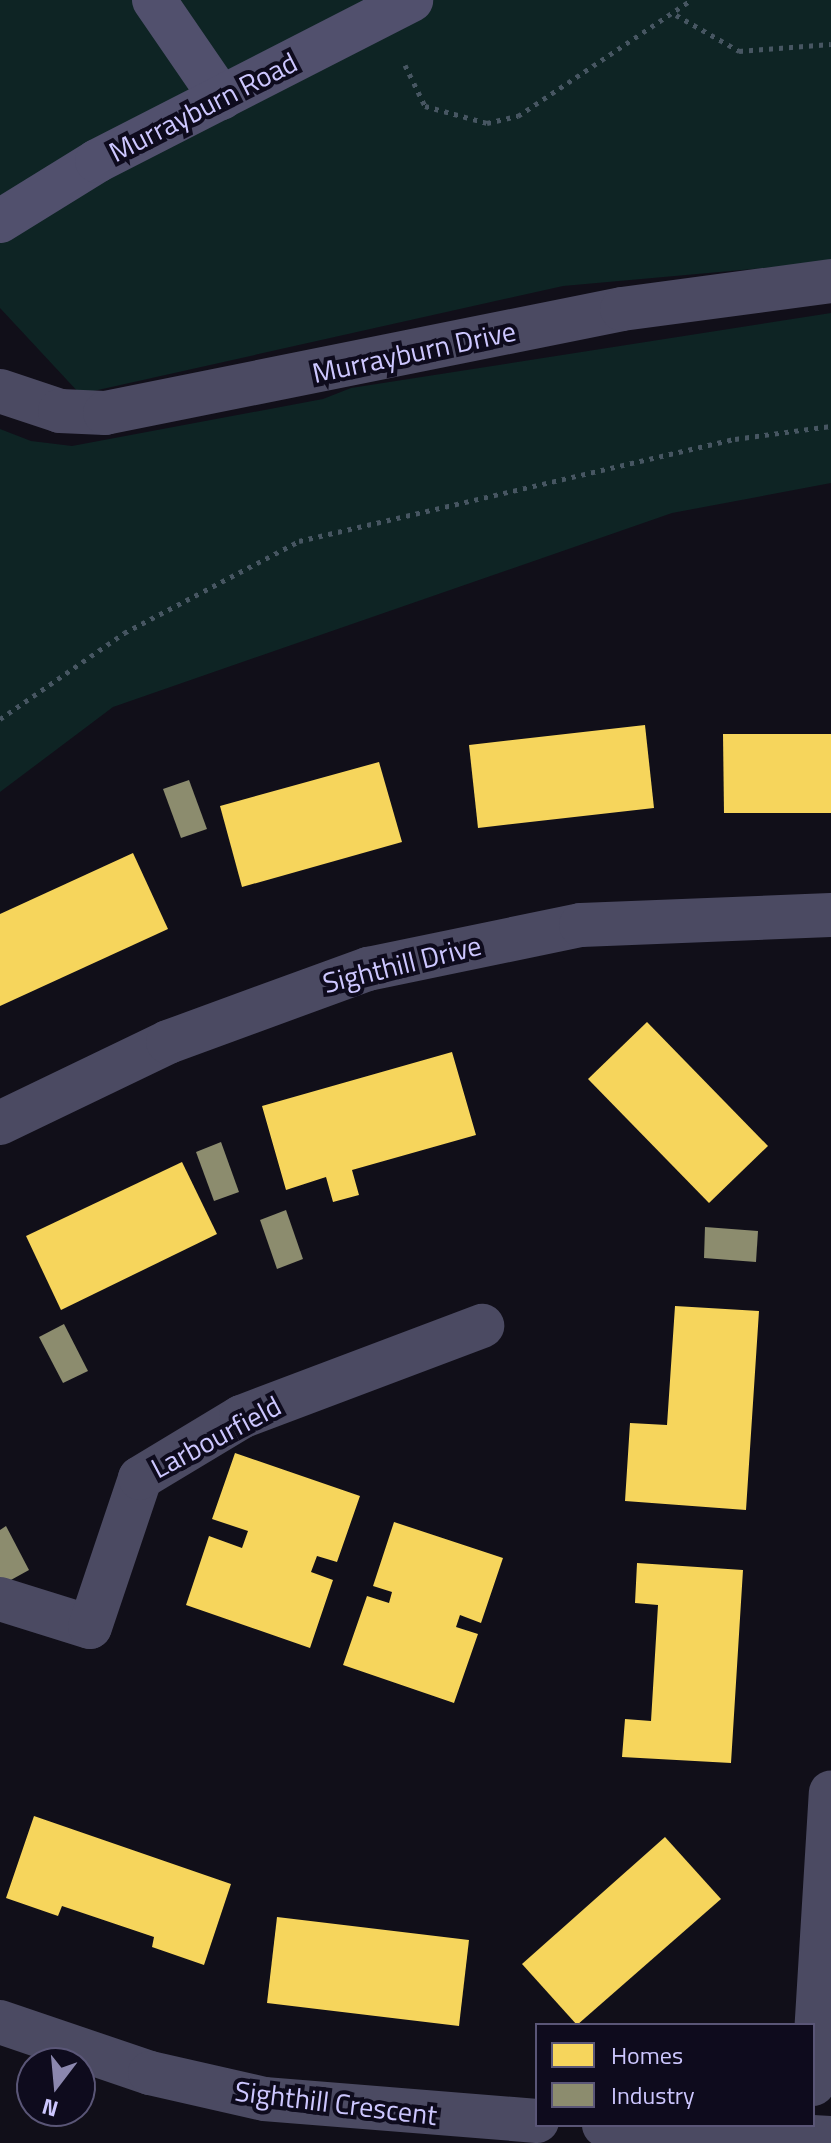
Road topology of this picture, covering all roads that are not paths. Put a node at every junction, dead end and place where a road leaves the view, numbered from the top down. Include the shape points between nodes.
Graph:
1 (154, 0) edge
2 (396, 8) edge
3 (221, 98) junction
4 (0, 221) edge
5 (831, 281) edge
6 (0, 391) edge
7 (831, 915) edge
8 (0, 1123) edge
9 (482, 1326) dead end
10 (0, 1599) edge
11 (831, 1793) edge
12 (0, 2022) edge
13 (815, 2052) edge
14 (535, 2121) edge
15 (643, 2127) edge
16 (816, 2136) edge

1 - 3 street
2 - 3 street, Murrayburn Road
3 - 4 street, Murrayburn Road via 97,161
5 - 6 street, Murrayburn Drive via 622,309 105,413 60,411
7 - 8 street, Sighthill Drive via 581,925 368,969 168,1042
9 - 10 street, Larbourfield via 241,1417 140,1478 90,1627
11 - 13 street
12 - 14 street, Sighthill Crescent via 150,2073 264,2099
15 - 16 street

